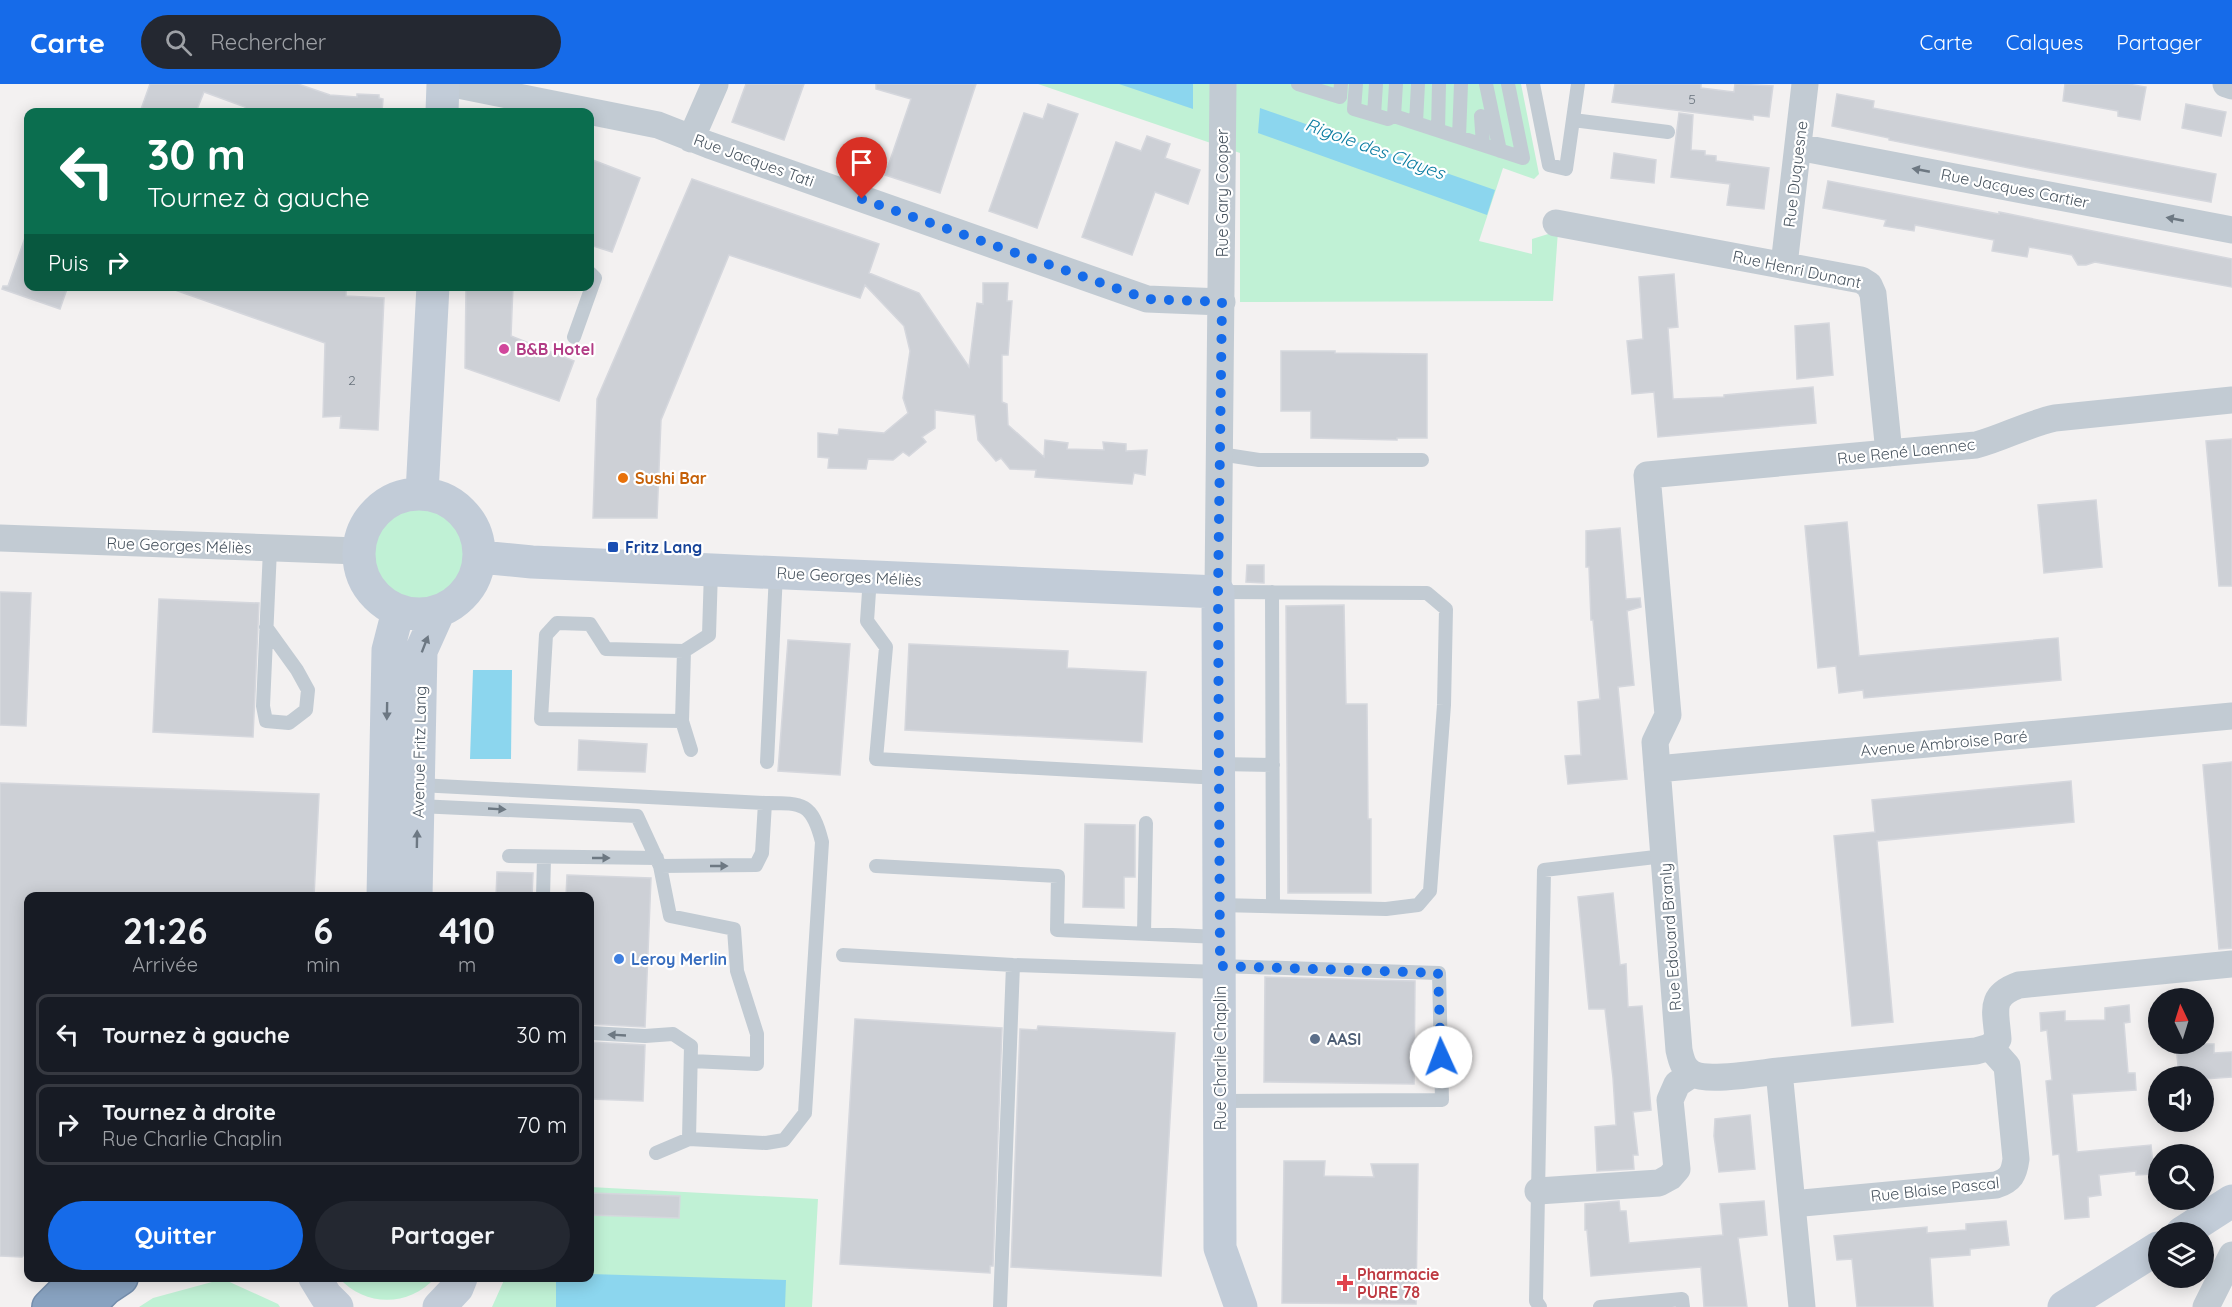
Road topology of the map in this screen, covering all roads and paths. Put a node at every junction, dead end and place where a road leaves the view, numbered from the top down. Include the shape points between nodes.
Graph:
1 (443, 84) edge
2 (453, 84) edge
3 (715, 84) edge
4 (1223, 84) edge
5 (1298, 84) edge
6 (1341, 84) edge
7 (1356, 84) edge
8 (1376, 84) edge
9 (1396, 84) edge
10 (1418, 84) edge
11 (1439, 84) edge
12 (1461, 84) edge
13 (1486, 84) edge
14 (1508, 84) edge
15 (1533, 84) edge
16 (1578, 84) edge
17 (1805, 84) edge
18 (2226, 84) edge
19 (2232, 86) edge
20 (1316, 87) edge
21 (442, 108) edge
22 (573, 108) edge
23 (594, 112) edge
24 (1374, 115) junction
25 (1394, 116) junction
26 (1481, 116) dead end
27 (1573, 120) junction
28 (1416, 123) junction
29 (1438, 130) junction
30 (1668, 132) dead end
31 (1458, 137) junction
32 (691, 139) junction
33 (1483, 145) junction
34 (1798, 147) junction
35 (1500, 150) junction
36 (1556, 223) dead end
37 (2232, 230) edge
38 (1784, 265) junction
39 (433, 291) edge
40 (590, 291) edge
41 (1222, 302) junction
42 (574, 337) dead end
43 (2232, 400) edge
44 (1889, 453) junction
45 (1220, 454) junction
46 (1422, 460) dead end
47 (1647, 475) joint
48 (422, 493) junction
49 (0, 538) edge
50 (270, 549) junction
51 (358, 551) junction
52 (480, 557) junction
53 (711, 570) junction
54 (776, 573) junction
55 (870, 577) junction
56 (1218, 592) junction
57 (1272, 592) junction
58 (398, 611) junction
59 (439, 611) junction
60 (266, 627) junction
61 (684, 651) junction
62 (2232, 716) edge
63 (682, 721) junction
64 (691, 750) dead end
65 (767, 762) dead end
66 (1273, 765) junction
67 (1657, 769) junction
68 (1219, 771) junction
69 (418, 796) junction
70 (765, 803) junction
71 (1146, 823) dead end
72 (509, 856) dead end
73 (1664, 856) junction
74 (544, 858) junction
75 (658, 862) junction
76 (876, 866) dead end
77 (383, 892) edge
78 (416, 892) edge
79 (543, 892) edge
80 (1273, 906) junction
81 (1144, 934) junction
82 (1219, 945) junction
83 (843, 955) dead end
84 (2232, 964) edge
85 (1013, 965) junction
86 (594, 1034) edge
87 (1990, 1047) junction
88 (691, 1061) junction
89 (1779, 1071) junction
90 (1692, 1074) junction
91 (1220, 1101) junction
92 (689, 1139) junction
93 (656, 1153) dead end
94 (1538, 1191) junction
95 (2232, 1201) edge
96 (1792, 1204) junction
97 (2199, 1222) edge
98 (2148, 1254) edge
99 (2232, 1255) edge
100 (74, 1282) edge
101 (115, 1282) edge
102 (317, 1282) edge
103 (459, 1282) edge
104 (1628, 1306) edge
105 (49, 1307) edge
106 (87, 1307) edge
107 (338, 1307) edge
108 (439, 1307) edge
109 (1000, 1307) edge
110 (1241, 1307) edge
111 (1540, 1307) edge
112 (1600, 1307) edge
113 (1683, 1307) edge
114 (1802, 1307) edge
115 (2064, 1307) edge
116 (2206, 1307) edge

1 - 21 street
2 - 22 street, Rue Jacques Tati
3 - 32 street
4 - 41 street, Rue Gary Cooper
5 - 20 lane
6 - 20 lane via 1340,97
7 - 24 lane via 1354,109
8 - 24 lane
9 - 25 lane
10 - 28 lane
11 - 29 lane
12 - 31 lane
13 - 35 lane
14 - 35 lane via 1523,158
15 - 27 lane via 1550,165 1566,169
16 - 27 lane
17 - 34 street, Rue Duquesne
18 - 19 street
23 - 32 street, Rue Jacques Tati via 658,125
24 - 25 lane via 1388,119
25 - 28 lane
26 - 33 lane
27 - 30 lane
28 - 29 lane
29 - 31 lane
31 - 33 lane
32 - 41 street, Rue Jacques Tati via 1147,299
33 - 35 lane
37 -> 34 street, Rue Jacques Cartier
34 - 38 street, Rue Duquesne
36 - 38 street, Rue Henri Dunant
38 - 44 street, Rue Henri Dunant via 1861,280 1869,285
39 - 48 street
40 - 42 lane
41 - 45 street, Rue Charlie Chaplin
43 - 44 street, Rue René Laennec via 2055,418 1976,445
44 - 47 street, Rue René Laennec
45 - 46 lane via 1259,460
45 - 56 street, Rue Charlie Chaplin
47 - 67 street, Rue Edouard Branly via 1668,715 1655,742
48 - 51 street via 403,495 386,503 362,532
48 - 52 street via 441,497 464,514 478,538
49 - 50 street, Rue Georges Méliès
50 - 51 street, Rue Georges Méliès
50 - 60 lane
51 - 58 street via 360,570 368,588 381,602
52 - 53 street, Rue Georges Méliès
52 - 59 street via 467,590 455,603
53 - 54 street, Rue Georges Méliès
53 - 61 lane via 709,635
54 - 55 street, Rue Georges Méliès
54 - 65 lane
55 - 56 street, Rue Georges Méliès
55 - 68 lane via 867,621 886,647 876,759
56 - 57 lane
56 - 68 street, Rue Charlie Chaplin
57 - 66 lane
57 - 80 lane via 1427,593 1446,609 1444,705 1430,891 1418,905 1386,909
58 - 59 street via 418,615
58 -> 77 street, Avenue Fritz Lang via 388,650
69 -> 59 street, Avenue Fritz Lang via 421,651
60 - 60 lane via 266,721 289,723 306,710 308,690
61 - 63 lane
61 - 63 lane via 606,650 591,624 557,623 546,635 541,719
62 - 67 street, Avenue Ambroise Paré
63 - 64 lane
66 - 68 lane
66 - 80 lane
67 - 73 street, Rue Edouard Branly
68 - 82 street, Rue Charlie Chaplin
69 - 70 lane
69 -> 75 lane via 637,816
78 -> 69 street, Avenue Fritz Lang
75 -> 70 lane via 756,865 762,853
70 - 92 lane via 789,802 807,808 817,821 822,842 805,1113 784,1140 766,1143
71 - 81 lane
72 - 74 lane
73 - 90 street, Rue Edouard Branly via 1679,1050 1683,1066
73 - 94 lane via 1544,870
74 -> 75 lane
74 - 79 lane
75 - 88 lane via 670,916 734,928 737,971 757,1034 758,1064
76 - 81 lane via 1058,876 1057,930
80 - 82 lane
81 - 82 lane
82 - 85 lane
82 - 91 street, Rue Charlie Chaplin
82 - 91 lane via 1438,973 1442,1100
83 - 85 lane
84 - 87 street via 2019,984 1998,997 1998,1039
85 - 109 lane
88 -> 86 lane via 691,1046 673,1034
87 - 89 street via 1976,1052
87 - 96 street, Rue Blaise Pascal via 2007,1066 2016,1159 2008,1181
88 - 92 lane
89 - 90 street via 1706,1078
89 - 96 street
90 - 94 street via 1677,1084 1670,1100 1677,1169 1670,1178 1659,1183
91 - 110 street, Rue Charlie Chaplin via 1220,1248
92 - 93 lane
94 - 111 lane via 1536,1301
95 - 97 street
96 - 114 street
98 - 115 street
99 - 116 street
100 - 105 highway
101 - 106 highway
102 - 107 street
103 - 108 street
104 - 112 lane
104 - 113 lane via 1682,1299

